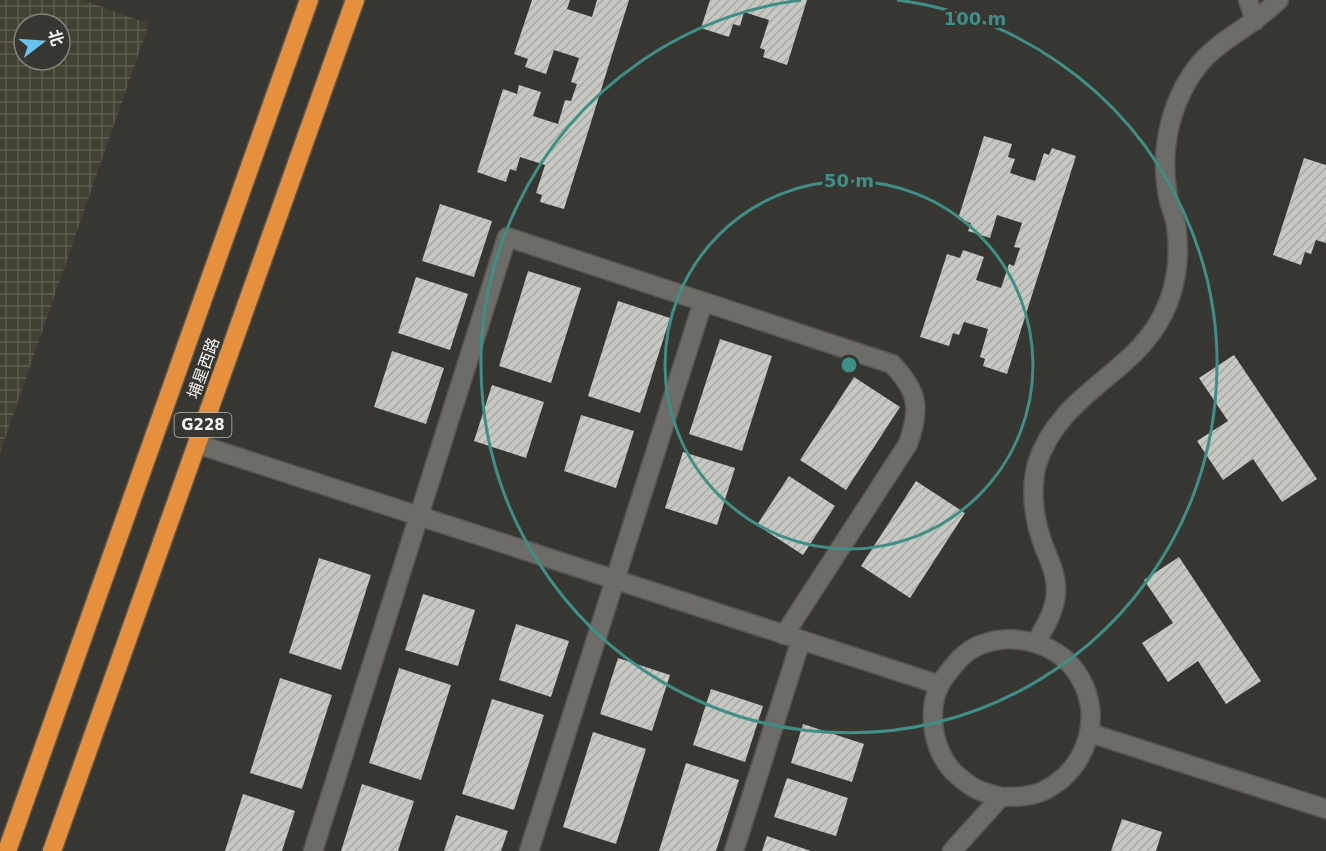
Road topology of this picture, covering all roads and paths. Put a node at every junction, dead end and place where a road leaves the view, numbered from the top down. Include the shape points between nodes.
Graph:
1 (309, 0) edge
2 (355, 0) edge
3 (1248, 0) edge
4 (1279, 0) edge
5 (1255, 21) junction
6 (703, 302) junction
7 (196, 444) junction
8 (419, 517) junction
9 (792, 637) junction
10 (1036, 642) junction
11 (940, 685) junction
12 (1090, 733) junction
13 (1000, 797) junction
14 (1326, 809) edge
15 (7, 851) edge
16 (52, 851) edge
17 (313, 851) edge
18 (529, 851) edge
19 (734, 851) edge
20 (952, 851) edge

1 - 15 highway, 埔星西路 / G228
2 - 7 highway, 埔星西路 / G228
3 - 5 lane
4 - 5 lane
5 - 10 lane via 1226,39 1201,62 1182,91 1170,123 1166,179 1179,259 1173,294 1157,326 1134,352 1078,401 1052,430 1037,465 1033,504 1042,542 1053,566 1056,592 1050,618
6 - 8 lane via 507,237
6 - 9 lane via 891,364 907,380 916,400 916,423 908,444
6 - 18 lane
7 - 8 lane
7 - 16 highway, 埔星西路 / G228
8 - 9 lane
8 - 17 lane
9 - 11 lane
9 - 19 lane
10 - 11 lane via 1008,639 980,645 956,661
10 - 12 lane via 1061,656 1080,677 1090,704
11 - 13 lane via 932,713 936,743 950,768 973,788
12 - 13 lane via 1082,756 1061,780 1025,797
12 - 14 lane
13 - 20 lane

